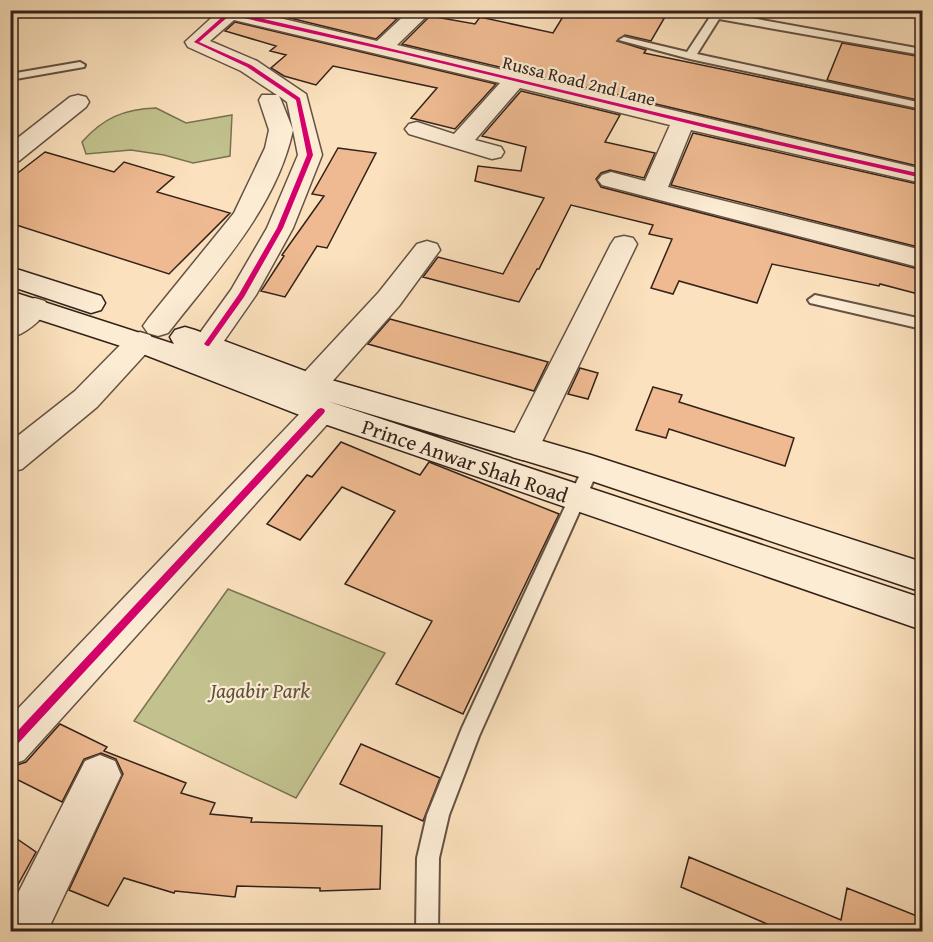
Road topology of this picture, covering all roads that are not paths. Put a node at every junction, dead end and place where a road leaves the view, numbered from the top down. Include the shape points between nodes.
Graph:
1 (423, 10) edge
2 (687, 10) edge
3 (231, 12) edge
4 (716, 16) junction
5 (624, 40) dead end
6 (383, 47) junction
7 (922, 52) edge
8 (690, 56) junction
9 (80, 65) dead end
10 (10, 77) edge
11 (514, 81) junction
12 (270, 100) dead end
13 (78, 102) dead end
14 (922, 106) edge
15 (683, 122) junction
16 (417, 129) dead end
17 (459, 143) junction
18 (492, 152) dead end
19 (10, 156) edge
20 (922, 176) edge
21 (611, 180) dead end
22 (653, 191) junction
23 (624, 244) dead end
24 (427, 250) dead end
25 (922, 259) edge
26 (10, 276) edge
27 (815, 300) dead end
28 (18, 312) edge
29 (922, 324) edge
30 (149, 334) junction
31 (207, 344) junction
32 (316, 398) junction
33 (523, 448) junction
34 (10, 460) edge
35 (591, 468) junction
36 (576, 499) junction
37 (921, 572) edge
38 (922, 614) edge
39 (10, 746) edge
40 (100, 775) dead end
41 (23, 932) edge
42 (427, 932) edge

1 - 6 street
2 - 4 lane
3 - 6 street, Russa Road 2nd Lane
3 - 31 street via 196,42 249,66 298,99 310,154 280,228 242,295
4 - 7 lane
4 - 8 lane
5 - 8 lane
6 - 11 street, Russa Road 2nd Lane
8 - 14 lane
9 - 10 lane
11 - 15 street, Russa Road 2nd Lane
11 - 17 street
12 - 30 street via 281,130 277,148 246,215
13 - 19 street
15 - 20 street, Russa Road 2nd Lane
15 - 22 street
16 - 17 street
17 - 18 street
21 - 22 street
22 - 25 street
23 - 33 street
24 - 32 street
26 - 30 street, Prince Anwar Shah Road
27 - 29 lane
28 - 30 street, Prince Anwar Shah Road
30 - 31 street, Prince Anwar Shah Road
30 - 32 street, Prince Anwar Shah Road
30 - 34 street via 86,399
31 - 32 street, Prince Anwar Shah Road
32 - 33 street, Prince Anwar Shah Road
32 - 36 street, Prince Anwar Shah Road
32 - 39 street
33 - 35 street, Prince Anwar Shah Road
35 - 36 lane
35 - 37 street, Prince Anwar Shah Road
36 - 38 street, Prince Anwar Shah Road
36 - 42 lane via 469,735 438,815 428,858
40 - 41 street

